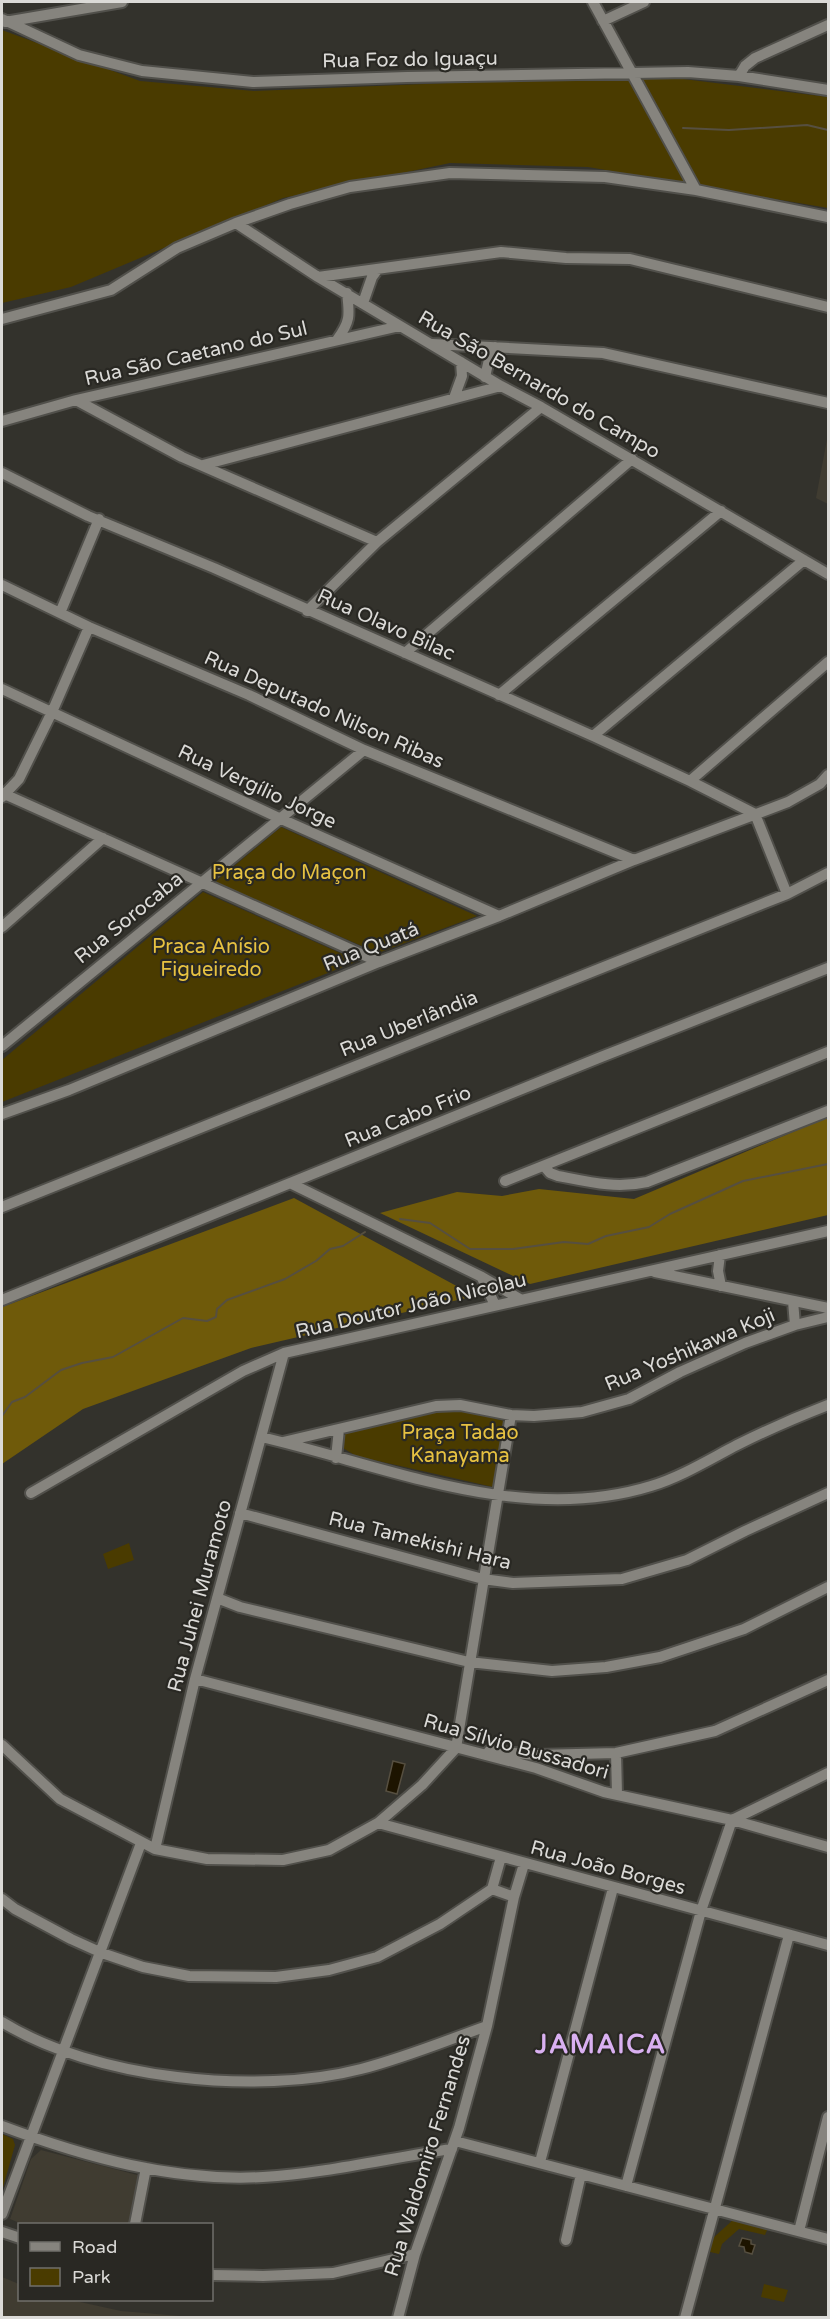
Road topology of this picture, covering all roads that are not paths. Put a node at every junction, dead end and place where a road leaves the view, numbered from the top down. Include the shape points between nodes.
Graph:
1 (122, 2) edge
2 (593, 2) edge
3 (644, 2) edge
4 (603, 21) junction
5 (3, 22) edge
6 (828, 25) edge
7 (633, 74) junction
8 (739, 76) junction
9 (828, 90) edge
10 (696, 189) junction
11 (828, 217) edge
12 (236, 223) junction
13 (378, 269) junction
14 (318, 277) junction
15 (346, 293) junction
16 (363, 303) junction
17 (828, 307) edge
18 (2, 318) edge
19 (400, 326) junction
20 (337, 340) junction
21 (430, 344) junction
22 (495, 347) junction
23 (461, 362) junction
24 (485, 377) junction
25 (501, 386) junction
26 (454, 398) junction
27 (76, 400) junction
28 (828, 403) edge
29 (541, 407) junction
30 (2, 421) edge
31 (632, 459) junction
32 (203, 465) junction
33 (2, 473) edge
34 (721, 511) junction
35 (99, 519) junction
36 (377, 542) junction
37 (804, 560) junction
38 (828, 574) edge
39 (2, 585) edge
40 (307, 611) junction
41 (60, 613) junction
42 (89, 627) junction
43 (405, 653) junction
44 (828, 662) edge
45 (2, 689) edge
46 (499, 695) junction
47 (52, 712) junction
48 (593, 736) junction
49 (364, 750) junction
50 (828, 775) edge
51 (690, 781) junction
52 (3, 795) edge
53 (755, 814) junction
54 (279, 818) junction
55 (103, 838) junction
56 (634, 860) junction
57 (828, 873) edge
58 (200, 882) junction
59 (787, 894) junction
60 (499, 916) junction
61 (2, 927) edge
62 (379, 962) junction
63 (828, 968) edge
64 (2, 1046) edge
65 (828, 1052) edge
66 (828, 1111) edge
67 (2, 1114) edge
68 (544, 1166) junction
69 (505, 1181) dead end
70 (292, 1184) junction
71 (2, 1207) edge
72 (828, 1231) edge
73 (720, 1255) junction
74 (652, 1271) junction
75 (482, 1277) junction
76 (721, 1286) junction
77 (520, 1299) junction
78 (2, 1300) edge
79 (793, 1301) junction
80 (495, 1305) junction
81 (828, 1308) edge
82 (828, 1317) edge
83 (795, 1325) junction
84 (284, 1353) junction
85 (828, 1405) edge
86 (511, 1415) junction
87 (339, 1429) junction
88 (261, 1437) junction
89 (283, 1442) junction
90 (336, 1458) junction
91 (31, 1493) dead end
92 (828, 1493) edge
93 (497, 1496) junction
94 (240, 1513) junction
95 (483, 1579) junction
96 (828, 1587) edge
97 (217, 1598) junction
98 (469, 1662) junction
99 (195, 1679) junction
100 (828, 1680) edge
101 (2, 1745) edge
102 (456, 1748) junction
103 (616, 1753) junction
104 (537, 1755) junction
105 (536, 1768) junction
106 (828, 1773) edge
107 (617, 1794) junction
108 (732, 1820) junction
109 (378, 1823) junction
110 (141, 1844) junction
111 (828, 1847) edge
112 (155, 1849) junction
113 (501, 1857) junction
114 (524, 1864) junction
115 (613, 1888) junction
116 (492, 1889) junction
117 (514, 1897) junction
118 (2, 1899) edge
119 (701, 1911) junction
120 (789, 1935) junction
121 (828, 1945) edge
122 (102, 1953) junction
123 (2, 2022) edge
124 (487, 2026) junction
125 (63, 2051) junction
126 (828, 2117) edge
127 (2, 2126) edge
128 (30, 2137) junction
129 (454, 2145) junction
130 (540, 2162) junction
131 (146, 2169) junction
132 (581, 2174) junction
133 (626, 2186) junction
134 (714, 2210) junction
135 (2, 2214) edge
136 (135, 2223) edge
137 (799, 2231) junction
138 (2, 2232) edge
139 (18, 2237) edge
140 (828, 2239) edge
141 (566, 2240) dead end
142 (415, 2254) junction
143 (213, 2275) edge
144 (398, 2318) edge
145 (685, 2318) edge

1 - 5 street
2 - 4 street
3 - 4 street
4 - 7 street
5 - 7 street, Rua Foz do Iguaçu via 79,55 142,70 253,82
6 - 8 street via 755,58
7 - 8 street, Rua Foz do Iguaçu via 688,72
7 - 10 street
8 - 9 street, Rua Foz do Iguaçu
10 - 11 street
10 - 12 street via 605,177 450,173 350,188
12 - 14 street, Rua São Bernardo do Campo
12 - 18 street via 177,248 111,290
13 - 14 street
13 - 16 street
13 - 17 street via 501,252 630,260
14 - 15 street, Rua São Bernardo do Campo
15 - 16 street, Rua São Bernardo do Campo
15 - 20 street via 348,325
16 - 19 street, Rua São Bernardo do Campo
19 - 20 street, Rua São Caetano do Sul
19 - 21 street, Rua São Bernardo do Campo
20 - 27 street, Rua São Caetano do Sul
21 - 22 street
21 - 23 street, Rua São Bernardo do Campo
22 - 24 street
22 - 28 street via 603,353
23 - 24 street, Rua São Bernardo do Campo
23 - 26 street via 462,376
24 - 25 street, Rua São Bernardo do Campo
25 - 26 street
25 - 29 street, Rua São Bernardo do Campo
26 - 32 street
27 - 30 street, Rua São Caetano do Sul
27 - 32 street
29 - 31 street, Rua São Bernardo do Campo
29 - 36 street
31 - 34 street, Rua São Bernardo do Campo
31 - 43 street
32 - 36 street
33 - 35 street, Rua Olavo Bilac
34 - 37 street, Rua São Bernardo do Campo
34 - 46 street
35 - 40 street, Rua Olavo Bilac
35 - 41 street
36 - 40 street
37 - 38 street, Rua São Bernardo do Campo
37 - 48 street
39 - 41 street, Rua Deputado Nilson Ribas
40 - 43 street, Rua Olavo Bilac
41 - 42 street, Rua Deputado Nilson Ribas
42 - 47 street
42 - 49 street, Rua Deputado Nilson Ribas via 249,695
43 - 46 street, Rua Olavo Bilac
44 - 51 street
45 - 47 street, Rua Vergílio Jorge
46 - 48 street, Rua Olavo Bilac
47 - 52 street via 19,779
47 - 54 street, Rua Vergílio Jorge
48 - 51 street, Rua Olavo Bilac
49 - 54 street, Rua Sorocaba
49 - 56 street, Rua Deputado Nilson Ribas
50 - 53 street, Rua Quatá via 788,802
51 - 53 street, Rua Olavo Bilac
52 - 55 street
53 - 56 street, Rua Quatá
53 - 59 street
54 - 58 street, Rua Sorocaba
54 - 60 street, Rua Vergílio Jorge
55 - 58 street
55 - 61 street
56 - 60 street, Rua Quatá
57 - 59 street, Rua Uberlândia
58 - 62 street
58 - 64 street, Rua Sorocaba
59 - 71 street, Rua Uberlândia
60 - 62 street, Rua Quatá
62 - 67 street, Rua Quatá
63 - 70 street, Rua Cabo Frio
65 - 68 street
66 - 68 street via 630,1186 558,1176
68 - 69 street
70 - 75 street
70 - 78 street, Rua Cabo Frio
72 - 73 street, Rua Doutor João Nicolau
73 - 74 street, Rua Doutor João Nicolau
73 - 76 street
74 - 76 street
74 - 77 street, Rua Doutor João Nicolau
75 - 77 street
75 - 80 street
76 - 79 street
77 - 80 street, Rua Doutor João Nicolau
79 - 81 street
79 - 83 street
80 - 84 street, Rua Doutor João Nicolau
82 - 83 street, Rua Yoshikawa Koji
83 - 86 street, Rua Yoshikawa Koji via 745,1343 629,1399 582,1412
84 - 88 street, Rua Juhei Muramoto
84 - 91 street, Rua Doutor João Nicolau via 243,1371
85 - 93 street via 652,1486 600,1497 552,1501
86 - 87 street, Rua Yoshikawa Koji via 460,1405 436,1406
86 - 93 street
87 - 89 street, Rua Yoshikawa Koji
87 - 90 street
88 - 89 street
88 - 94 street, Rua Juhei Muramoto
89 - 90 street
90 - 93 street
92 - 95 street, Rua Tamekishi Hara via 687,1560 621,1579 513,1584
93 - 95 street
94 - 95 street, Rua Tamekishi Hara
94 - 97 street, Rua Juhei Muramoto
95 - 98 street
96 - 98 street via 744,1629 660,1657 552,1671
97 - 98 street via 240,1607
97 - 99 street, Rua Juhei Muramoto
98 - 102 street
99 - 102 street, Rua Sílvio Bussadori
99 - 112 street, Rua Juhei Muramoto
100 - 103 street via 715,1731
101 - 110 street via 60,1799
102 - 104 street
102 - 105 street, Rua Sílvio Bussadori
102 - 109 street via 422,1785
103 - 104 street
103 - 107 street
104 - 105 street
105 - 107 street, Rua Sílvio Bussadori
106 - 108 street
107 - 108 street, Rua Sílvio Bussadori
108 - 111 street, Rua Sílvio Bussadori
108 - 119 street
109 - 112 street via 329,1851 284,1860 207,1859
109 - 113 street, Rua João Borges
110 - 112 street
110 - 122 street
113 - 114 street, Rua João Borges
113 - 116 street
114 - 115 street, Rua João Borges
114 - 117 street, Rua Waldomiro Fernandes
115 - 119 street, Rua João Borges
115 - 130 street
116 - 117 street
116 - 122 street via 440,1924 377,1957 329,1970 276,1977 189,1976 143,1967
117 - 124 street, Rua Waldomiro Fernandes
118 - 122 street
119 - 120 street, Rua João Borges
119 - 133 street
120 - 121 street, Rua João Borges
120 - 134 street
122 - 125 street
123 - 125 street
124 - 125 street via 361,2069 292,2081 202,2080 141,2073
124 - 129 street, Rua Waldomiro Fernandes
125 - 128 street
126 - 137 street
127 - 128 street
128 - 131 street
128 - 135 street
129 - 130 street
129 - 131 street via 335,2170 264,2177
129 - 142 street, Rua Waldomiro Fernandes
130 - 132 street
131 - 136 street
132 - 133 street
132 - 141 street
133 - 134 street
134 - 137 street
134 - 145 street
137 - 140 street
138 - 139 street
142 - 143 street via 333,2273
142 - 144 street, Rua Waldomiro Fernandes

